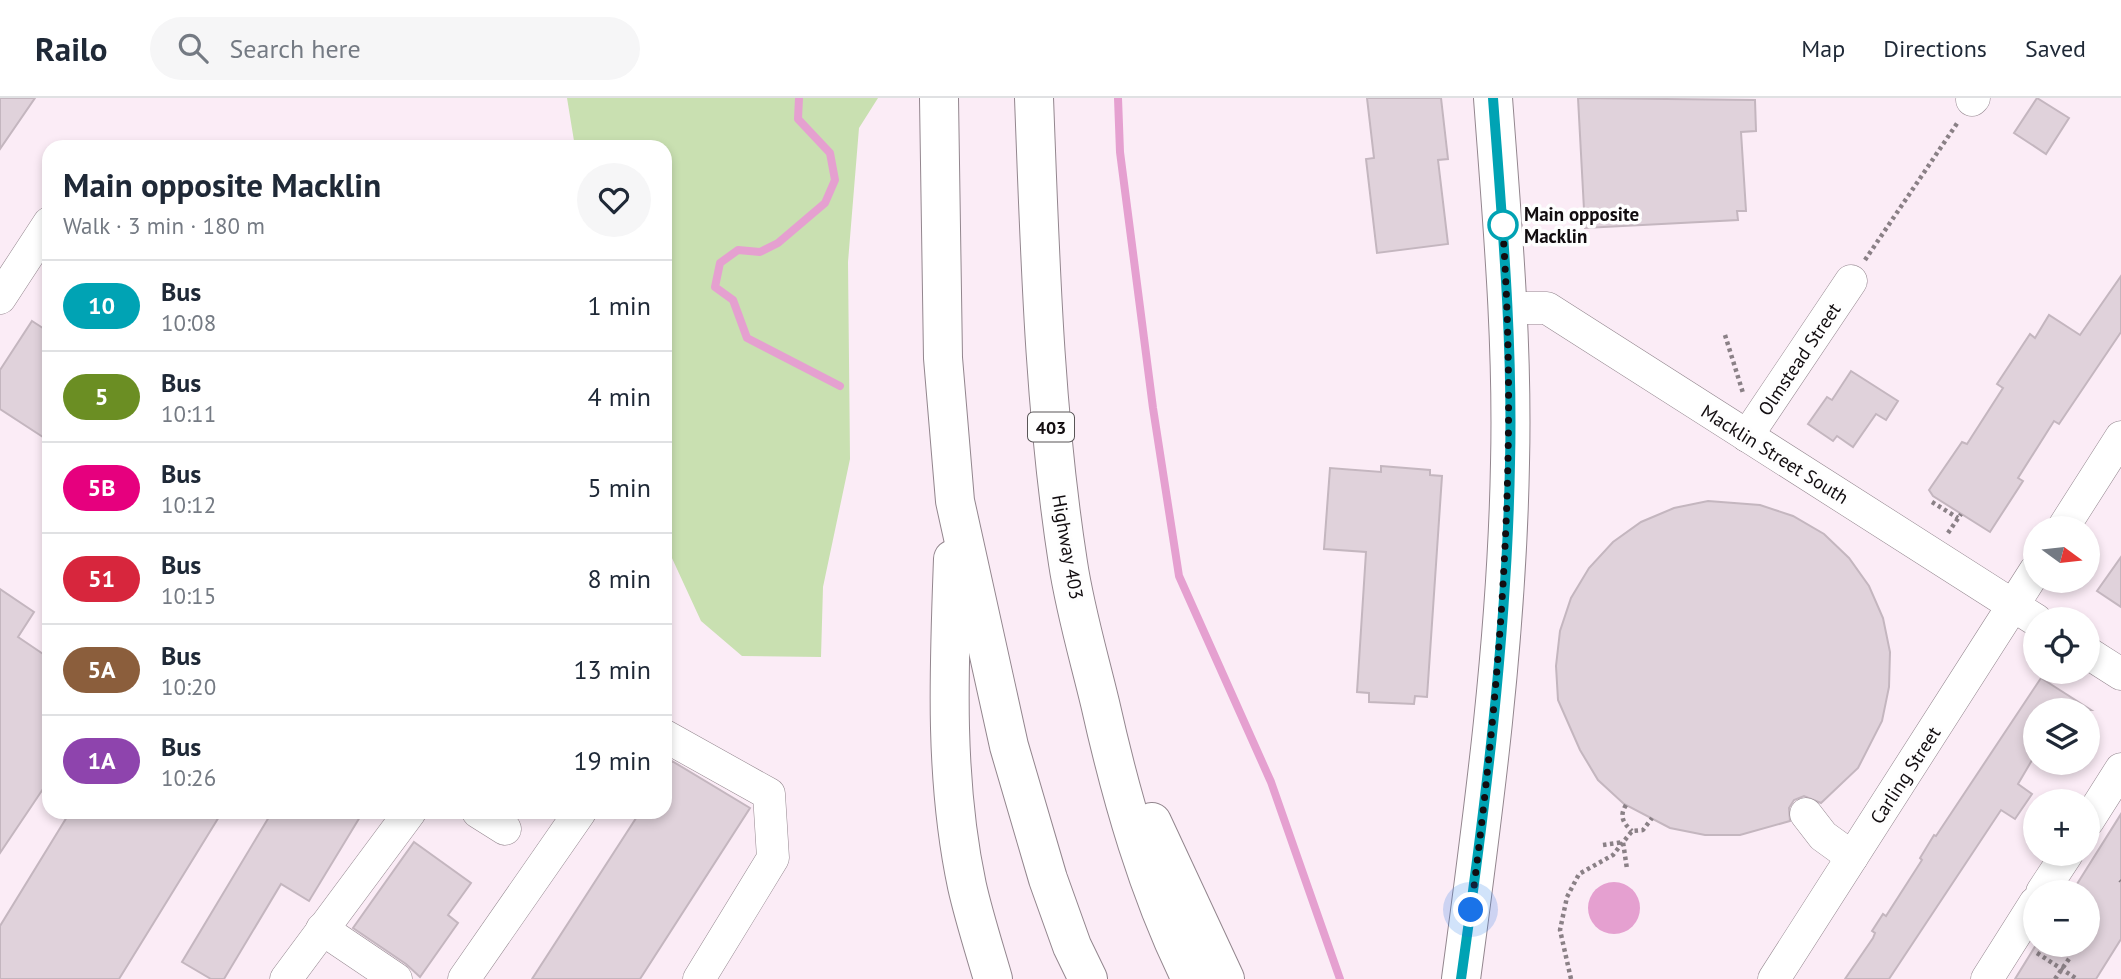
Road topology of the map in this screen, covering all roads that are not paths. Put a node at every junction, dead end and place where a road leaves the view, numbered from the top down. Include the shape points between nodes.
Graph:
1 (939, 98) edge
2 (1034, 98) edge
3 (1493, 98) edge
4 (42, 234) edge
5 (1851, 281) road end
6 (0, 298) edge
7 (1508, 308) junction
8 (1747, 436) junction
9 (2121, 437) edge
10 (955, 501) junction
11 (2071, 516) edge
12 (2023, 611) edge
13 (2023, 615) edge
14 (2100, 661) edge
15 (2121, 674) edge
16 (672, 740) edge
17 (1111, 751) junction
18 (2121, 769) edge
19 (2100, 802) edge
20 (1806, 814) dead end
21 (405, 819) edge
22 (488, 819) edge
23 (575, 819) edge
24 (505, 830) dead end
25 (1852, 857) junction
26 (2023, 922) edge
27 (322, 929) junction
28 (286, 979) edge
29 (396, 979) edge
30 (464, 979) edge
31 (699, 979) edge
32 (993, 979) edge
33 (1088, 979) edge
34 (1191, 979) edge
35 (1226, 979) edge
36 (1461, 979) edge
37 (1774, 979) edge
38 (1987, 979) edge

1 - 10 main road via 943,358
2 - 17 main road, Highway 403 / 403 via 1045,364 1055,467 1068,567
3 - 7 main road
4 - 6 street
5 - 8 street, Olmstead Street
7 - 8 street, Macklin Street South via 1547,308
7 - 36 main road via 1509,516 1491,751
8 - 12 street, Macklin Street South
9 - 11 street
10 - 32 main road via 947,689 953,787 967,885
10 - 33 main road via 1009,746 1048,879
13 - 25 street, Carling Street
14 - 15 street
16 - 31 street via 769,794 773,858
17 - 34 main road, Highway 403 / 403 via 1168,934
17 - 35 main road via 1150,816
18 - 19 street
20 - 25 street via 1823,836
21 - 27 street
22 - 24 street
23 - 30 street
25 - 37 street, Carling Street
26 - 38 street
27 - 28 street
27 - 29 street

